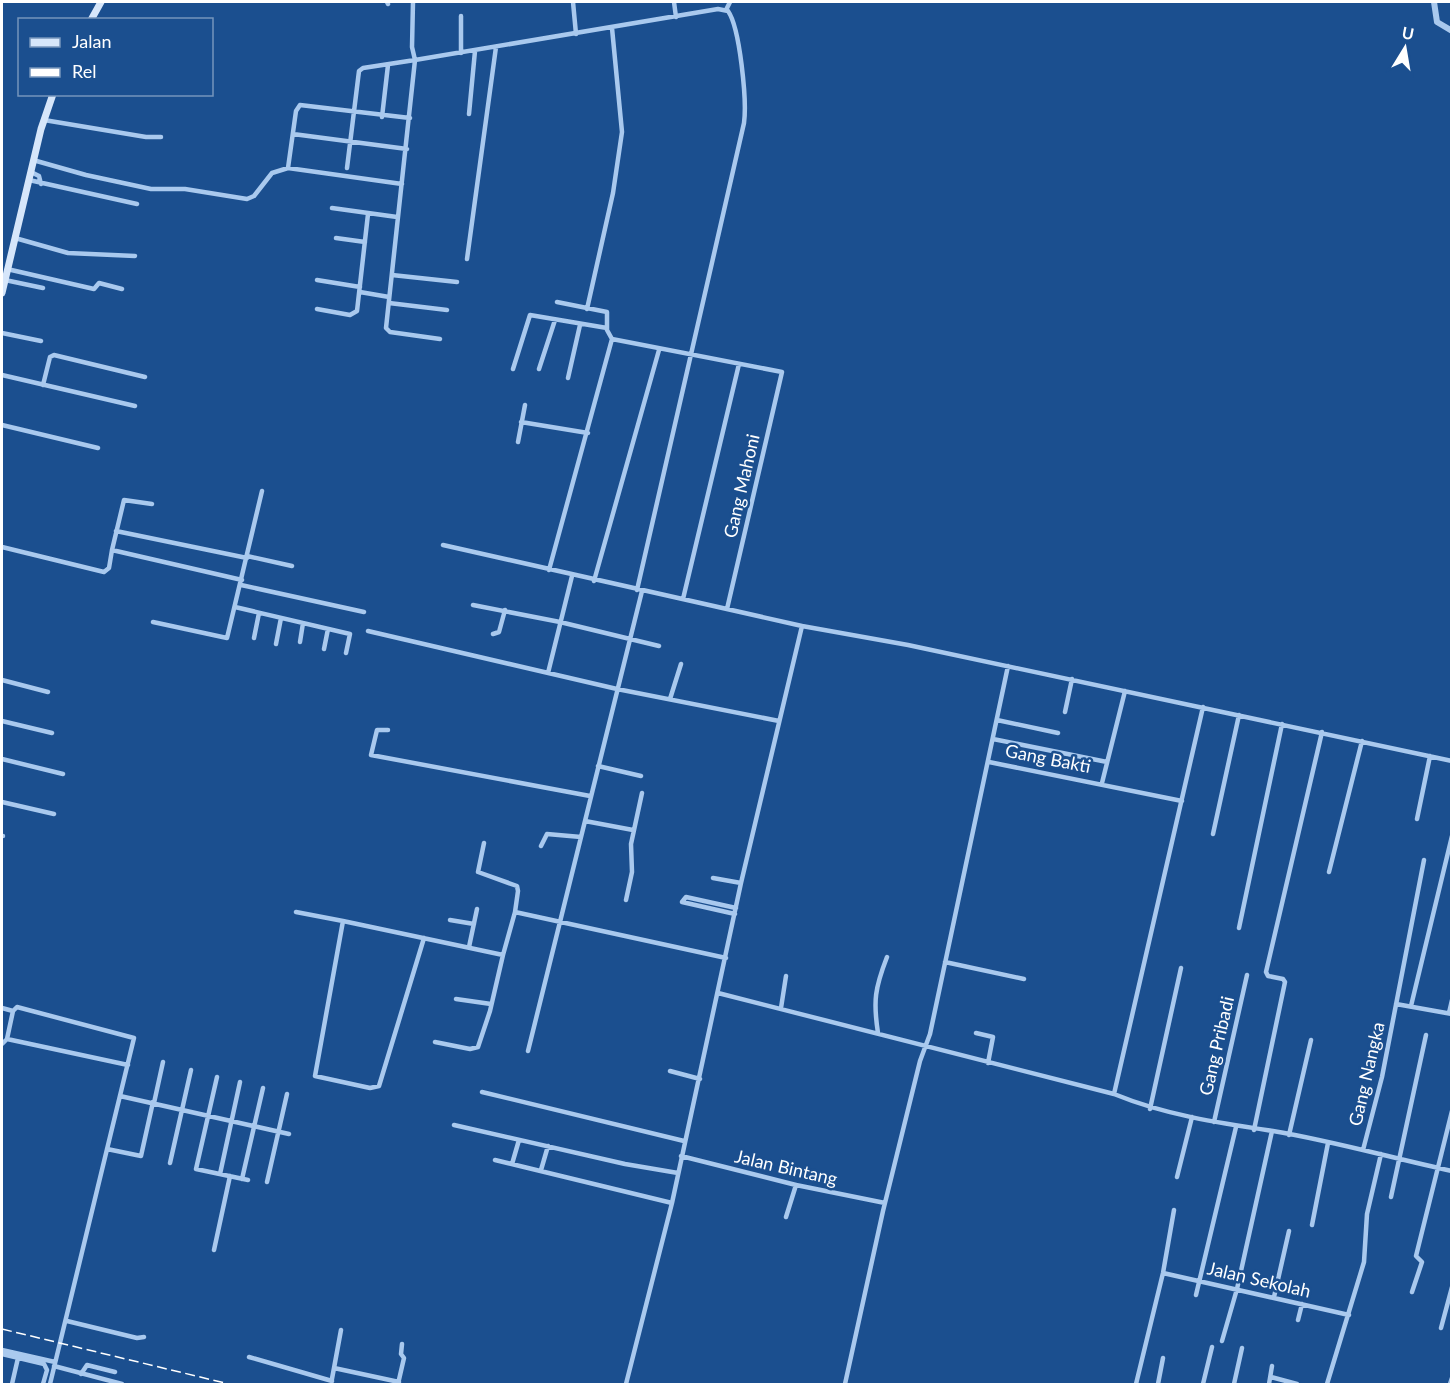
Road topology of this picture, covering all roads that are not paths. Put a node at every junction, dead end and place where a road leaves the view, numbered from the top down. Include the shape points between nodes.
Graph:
1 (101, 2) edge
2 (413, 2) edge
3 (573, 2) edge
4 (674, 2) edge
5 (730, 2) edge
6 (1434, 2) edge
7 (726, 10) junction
8 (461, 16) dead end
9 (676, 17) junction
10 (92, 18) edge
11 (612, 28) junction
12 (1452, 31) edge
13 (576, 34) junction
14 (496, 47) junction
15 (475, 51) junction
16 (461, 53) junction
17 (415, 60) junction
18 (388, 66) junction
19 (51, 96) edge
20 (354, 112) junction
21 (469, 114) dead end
22 (382, 117) junction
23 (410, 118) junction
24 (44, 120) junction
25 (293, 134) junction
26 (161, 137) dead end
27 (350, 141) junction
28 (407, 149) junction
29 (33, 160) junction
30 (288, 168) junction
31 (346, 168) dead end
32 (30, 176) junction
33 (402, 184) junction
34 (137, 204) dead end
35 (332, 208) dead end
36 (369, 214) junction
37 (398, 218) junction
38 (15, 238) junction
39 (336, 238) dead end
40 (364, 242) junction
41 (135, 256) dead end
42 (467, 259) dead end
43 (6, 266) edge
44 (392, 275) junction
45 (5, 280) junction
46 (317, 280) dead end
47 (457, 282) dead end
48 (43, 288) dead end
49 (122, 289) dead end
50 (360, 289) junction
51 (2, 293) edge
52 (389, 297) junction
53 (557, 302) dead end
54 (389, 303) junction
55 (317, 309) dead end
56 (587, 309) junction
57 (447, 310) dead end
58 (555, 320) junction
59 (580, 325) junction
60 (607, 328) junction
61 (2, 333) edge
62 (440, 339) dead end
63 (612, 339) junction
64 (41, 341) dead end
65 (659, 350) junction
66 (693, 356) junction
67 (740, 364) junction
68 (513, 369) dead end
69 (539, 369) dead end
70 (2, 375) edge
71 (145, 377) dead end
72 (568, 378) dead end
73 (43, 385) junction
74 (525, 405) dead end
75 (135, 406) dead end
76 (521, 422) junction
77 (2, 425) edge
78 (588, 433) junction
79 (518, 442) dead end
80 (98, 448) dead end
81 (262, 491) dead end
82 (152, 504) dead end
83 (116, 531) junction
84 (443, 545) dead end
85 (2, 547) edge
86 (112, 550) junction
87 (247, 557) junction
88 (292, 566) dead end
89 (549, 570) junction
90 (572, 576) junction
91 (594, 581) junction
92 (241, 583) junction
93 (639, 591) junction
94 (683, 599) junction
95 (474, 605) dead end
96 (235, 608) junction
97 (728, 609) junction
98 (505, 610) junction
99 (364, 612) dead end
100 (259, 613) junction
101 (281, 618) junction
102 (153, 622) dead end
103 (560, 622) junction
104 (303, 623) junction
105 (802, 626) junction
106 (328, 629) junction
107 (368, 632) dead end
108 (493, 634) dead end
109 (254, 638) dead end
110 (629, 638) junction
111 (300, 642) dead end
112 (276, 644) dead end
113 (658, 646) dead end
114 (324, 649) dead end
115 (346, 653) dead end
116 (681, 664) dead end
117 (1008, 666) junction
118 (548, 673) junction
119 (1072, 679) junction
120 (2, 680) edge
121 (617, 689) junction
122 (1125, 690) junction
123 (48, 692) dead end
124 (670, 699) junction
125 (1203, 707) junction
126 (1065, 712) dead end
127 (1239, 715) junction
128 (997, 720) junction
129 (779, 721) junction
130 (2, 722) edge
131 (1282, 724) junction
132 (388, 730) dead end
133 (1322, 732) junction
134 (52, 733) dead end
135 (1058, 733) dead end
136 (993, 739) junction
137 (1362, 741) junction
138 (1430, 756) junction
139 (2, 759) edge
140 (1452, 761) edge
141 (989, 762) junction
142 (1107, 762) junction
143 (598, 766) junction
144 (63, 774) dead end
145 (641, 776) dead end
146 (1102, 783) junction
147 (642, 793) dead end
148 (590, 796) junction
149 (1182, 801) junction
150 (2, 802) edge
151 (54, 814) dead end
152 (1417, 819) dead end
153 (585, 821) junction
154 (633, 830) junction
155 (1213, 834) dead end
156 (1452, 836) edge
157 (582, 837) junction
158 (484, 843) dead end
159 (541, 846) dead end
160 (1424, 860) dead end
161 (1329, 872) dead end
162 (712, 878) dead end
163 (741, 883) junction
164 (626, 900) dead end
165 (477, 909) dead end
166 (736, 911) junction
167 (296, 912) dead end
168 (515, 912) junction
169 (450, 920) dead end
170 (561, 920) junction
171 (343, 921) junction
172 (474, 924) junction
173 (1239, 928) dead end
174 (424, 938) junction
175 (469, 948) junction
176 (503, 956) junction
177 (886, 957) dead end
178 (726, 958) junction
179 (945, 962) junction
180 (1181, 968) dead end
181 (1247, 975) dead end
182 (786, 976) dead end
183 (1024, 979) dead end
184 (718, 993) junction
185 (456, 999) dead end
186 (1452, 1000) edge
187 (491, 1004) junction
188 (1396, 1004) junction
189 (1411, 1006) junction
190 (2, 1008) edge
191 (781, 1008) junction
192 (13, 1011) junction
193 (1450, 1014) edge
194 (878, 1033) junction
195 (976, 1033) dead end
196 (1425, 1035) dead end
197 (7, 1039) junction
198 (1311, 1040) dead end
199 (435, 1042) dead end
200 (2, 1044) edge
201 (926, 1047) junction
202 (528, 1051) dead end
203 (163, 1062) dead end
204 (988, 1063) junction
205 (128, 1065) junction
206 (191, 1070) dead end
207 (669, 1071) dead end
208 (217, 1077) dead end
209 (700, 1079) junction
210 (240, 1082) dead end
211 (263, 1088) dead end
212 (482, 1092) dead end
213 (287, 1094) dead end
214 (1114, 1094) junction
215 (120, 1096) junction
216 (154, 1103) junction
217 (183, 1108) junction
218 (1150, 1109) junction
219 (1452, 1111) edge
220 (208, 1114) junction
221 (1192, 1117) junction
222 (231, 1120) junction
223 (1214, 1122) junction
224 (454, 1125) dead end
225 (254, 1126) junction
226 (1236, 1127) junction
227 (1254, 1130) junction
228 (1272, 1131) junction
229 (278, 1132) junction
230 (289, 1134) dead end
231 (1289, 1135) junction
232 (519, 1140) junction
233 (684, 1142) junction
234 (1328, 1143) junction
235 (548, 1146) junction
236 (108, 1149) junction
237 (1363, 1150) junction
238 (1381, 1154) junction
239 (681, 1156) junction
240 (495, 1160) dead end
241 (1401, 1161) junction
242 (170, 1163) dead end
243 (512, 1164) junction
244 (1436, 1167) junction
245 (541, 1170) junction
246 (1452, 1170) edge
247 (678, 1173) junction
248 (220, 1174) junction
249 (230, 1176) junction
250 (1177, 1177) dead end
251 (242, 1179) junction
252 (248, 1180) dead end
253 (267, 1182) dead end
254 (796, 1185) junction
255 (1391, 1197) dead end
256 (672, 1203) junction
257 (885, 1203) junction
258 (1174, 1210) dead end
259 (786, 1217) dead end
260 (1312, 1225) dead end
261 (1289, 1231) dead end
262 (214, 1250) dead end
263 (1163, 1273) junction
264 (1200, 1281) junction
265 (1452, 1287) edge
266 (1237, 1289) junction
267 (1412, 1292) dead end
268 (1196, 1295) dead end
269 (1274, 1297) junction
270 (1302, 1304) junction
271 (1349, 1315) junction
272 (1298, 1320) dead end
273 (67, 1321) junction
274 (1441, 1328) dead end
275 (341, 1330) dead end
276 (144, 1337) dead end
277 (1222, 1341) dead end
278 (402, 1344) dead end
279 (1212, 1347) dead end
280 (1242, 1348) dead end
281 (2, 1350) edge
282 (2, 1354) edge
283 (249, 1357) dead end
284 (18, 1358) junction
285 (1163, 1358) dead end
286 (55, 1364) junction
287 (1272, 1366) dead end
288 (334, 1368) junction
289 (115, 1372) dead end
290 (81, 1374) junction
291 (1271, 1377) junction
292 (1452, 1378) edge
293 (331, 1382) edge
294 (399, 1383) edge
295 (12, 1384) edge
296 (43, 1384) edge
297 (50, 1384) edge
298 (122, 1384) edge
299 (626, 1384) edge
300 (845, 1384) edge
301 (1136, 1384) edge
302 (1158, 1384) edge
303 (1203, 1384) edge
304 (1234, 1384) edge
305 (1269, 1384) edge
306 (1297, 1384) edge
307 (1327, 1384) edge
308 (1450, 1384) edge

1 - 10 main road
2 - 17 street
3 - 13 street
4 - 9 street
5 - 7 street
6 - 12 street via 1437,22
7 - 9 street
7 - 66 street via 731,15 739,54 745,117
8 - 16 street
9 - 11 street
11 - 13 street
11 - 56 street via 622,132 613,193
13 - 14 street
14 - 15 street
14 - 42 street
15 - 16 street
15 - 21 street
16 - 17 street
17 - 18 street
17 - 23 street
18 - 20 street via 359,71
18 - 22 street
19 - 24 main road
20 - 22 street
20 - 25 street via 300,105
20 - 27 street
22 - 23 street
23 - 28 street
24 - 26 street
24 - 29 main road
25 - 27 street
25 - 30 street
27 - 28 street
27 - 31 street
28 - 33 street
29 - 30 street via 150,189 185,189 247,199 272,173
29 - 32 main road
30 - 33 street
32 - 34 street via 41,184
32 - 38 main road
33 - 37 street
35 - 36 street
36 - 37 street
36 - 40 street
37 - 44 street
38 - 41 street via 68,253
38 - 43 main road
39 - 40 street
40 - 50 street
43 - 45 main road
43 - 49 street via 94,289 99,283
44 - 47 street
44 - 52 street
45 - 48 street
45 - 51 main road
46 - 50 street
50 - 52 street
50 - 55 street via 354,315
52 - 54 street
53 - 56 street
54 - 57 street
54 - 62 street via 386,325 390,332
56 - 60 street via 607,312
58 - 59 street
58 - 68 street via 528,316
58 - 69 street
59 - 60 street
59 - 72 street
60 - 63 street
61 - 64 street
63 - 65 street
63 - 78 street
65 - 66 street
65 - 91 street
66 - 67 street
66 - 93 street
67 - 94 street
67 - 97 street, Gang Mahoni via 779,370 782,376
70 - 73 street
71 - 73 street via 54,356 50,357
73 - 75 street
74 - 76 street
76 - 78 street
76 - 79 street
77 - 80 street
78 - 89 street
81 - 87 street
82 - 83 street via 124,499
83 - 86 street
83 - 87 street
84 - 89 street
85 - 86 street via 104,572 109,568
86 - 92 street
87 - 88 street
87 - 92 street
89 - 90 street
90 - 91 street
90 - 103 street
91 - 93 street
92 - 96 street
92 - 99 street
93 - 94 street
93 - 110 street
94 - 97 street
95 - 98 street
96 - 100 street
96 - 102 street via 227,638
97 - 105 street
98 - 103 street
98 - 108 street via 499,632
100 - 101 street
100 - 109 street
101 - 104 street
101 - 112 street
103 - 110 street
103 - 118 street
104 - 106 street
104 - 111 street
105 - 117 street
105 - 129 street
106 - 114 street
106 - 115 street via 350,634
107 - 118 street
110 - 113 street
110 - 121 street
116 - 124 street
117 - 119 street
117 - 128 street
118 - 121 street
119 - 122 street
119 - 126 street
120 - 123 street
121 - 124 street
121 - 143 street
122 - 125 street
122 - 142 street
124 - 129 street
125 - 127 street
125 - 149 street
127 - 131 street
127 - 155 street
128 - 135 street
128 - 136 street
129 - 163 street
130 - 134 street
131 - 133 street
131 - 173 street
132 - 148 street via 377,730 372,755
133 - 137 street
133 - 227 street via 1267,975 1285,982
136 - 141 street
136 - 142 street
137 - 138 street
137 - 161 street
138 - 140 street
138 - 152 street
139 - 144 street
141 - 146 street, Gang Bakti
141 - 179 street
142 - 146 street
143 - 145 street
143 - 148 street
146 - 149 street, Gang Bakti
147 - 154 street
148 - 153 street
149 - 214 street
150 - 151 street
153 - 154 street
153 - 157 street
154 - 164 street via 632,872
156 - 189 street
157 - 159 street via 547,834
157 - 170 street
158 - 168 street via 478,872 517,886
160 - 188 street, Gang Nangka
162 - 163 street
163 - 166 street
165 - 172 street
166 - 166 street via 686,897 682,902
166 - 178 street
167 - 171 street
168 - 170 street
168 - 176 street
169 - 172 street
170 - 178 street
170 - 202 street
171 - 174 street
171 - 174 street via 314,1070 321,1079 370,1088 379,1086
172 - 175 street
174 - 175 street
175 - 176 street
176 - 187 street
177 - 194 street via 873,999
178 - 184 street
179 - 183 street
179 - 201 street
180 - 218 street
181 - 223 street, Gang Pribadi
182 - 191 street
184 - 191 street
184 - 209 street
185 - 187 street
186 - 193 street
187 - 199 street via 476,1048
188 - 189 street
188 - 237 street, Gang Nangka
189 - 193 street
190 - 192 street
191 - 194 street
192 - 197 street
192 - 205 street via 19,1007 134,1038
194 - 201 street
195 - 204 street via 993,1037
196 - 241 street
197 - 200 street
197 - 205 street
198 - 231 street
201 - 204 street
201 - 257 street
203 - 216 street
204 - 214 street
205 - 215 street
206 - 217 street
207 - 209 street
208 - 220 street
209 - 233 street
210 - 222 street
211 - 225 street
212 - 233 street
213 - 229 street
214 - 218 street
215 - 216 street
215 - 236 street
216 - 217 street
216 - 236 street via 141,1156
217 - 220 street
217 - 242 street
218 - 221 street
219 - 244 street
220 - 222 street
220 - 248 street via 196,1169
221 - 223 street
221 - 250 street
222 - 225 street
222 - 248 street
223 - 226 street
224 - 232 street
225 - 229 street
225 - 251 street
226 - 227 street
226 - 264 street
227 - 228 street
228 - 231 street
228 - 266 street
229 - 230 street
229 - 253 street
231 - 234 street
232 - 235 street
232 - 243 street
233 - 239 street
234 - 237 street
234 - 260 street
235 - 245 street
235 - 247 street
236 - 273 street
237 - 238 street
238 - 241 street
238 - 271 street via 1367,1214 1364,1262
239 - 247 street
239 - 254 street, Jalan Bintang
240 - 243 street
241 - 244 street
241 - 255 street
243 - 245 street
244 - 246 street
244 - 267 street via 1416,1256 1422,1262
245 - 256 street
247 - 256 street
248 - 249 street
249 - 251 street
249 - 262 street
251 - 252 street
254 - 257 street, Jalan Bintang
254 - 259 street
256 - 299 street
257 - 300 street
258 - 263 street
261 - 269 street
263 - 264 street, Jalan Sekolah
263 - 301 street
264 - 266 street, Jalan Sekolah
264 - 268 street
265 - 274 street
266 - 269 street, Jalan Sekolah
266 - 277 street
269 - 270 street, Jalan Sekolah
270 - 271 street, Jalan Sekolah
270 - 272 street
271 - 307 street
273 - 276 street
273 - 286 street
275 - 288 street
278 - 294 street via 404,1358
279 - 303 street
280 - 304 street
281 - 286 street
282 - 284 street
283 - 293 street
284 - 295 street
284 - 296 street via 44,1364 47,1370
285 - 302 street
286 - 290 street
286 - 297 street
287 - 291 street
288 - 293 street
288 - 294 street
289 - 290 street via 87,1365
290 - 298 street
291 - 305 street
291 - 306 street
292 - 308 street

